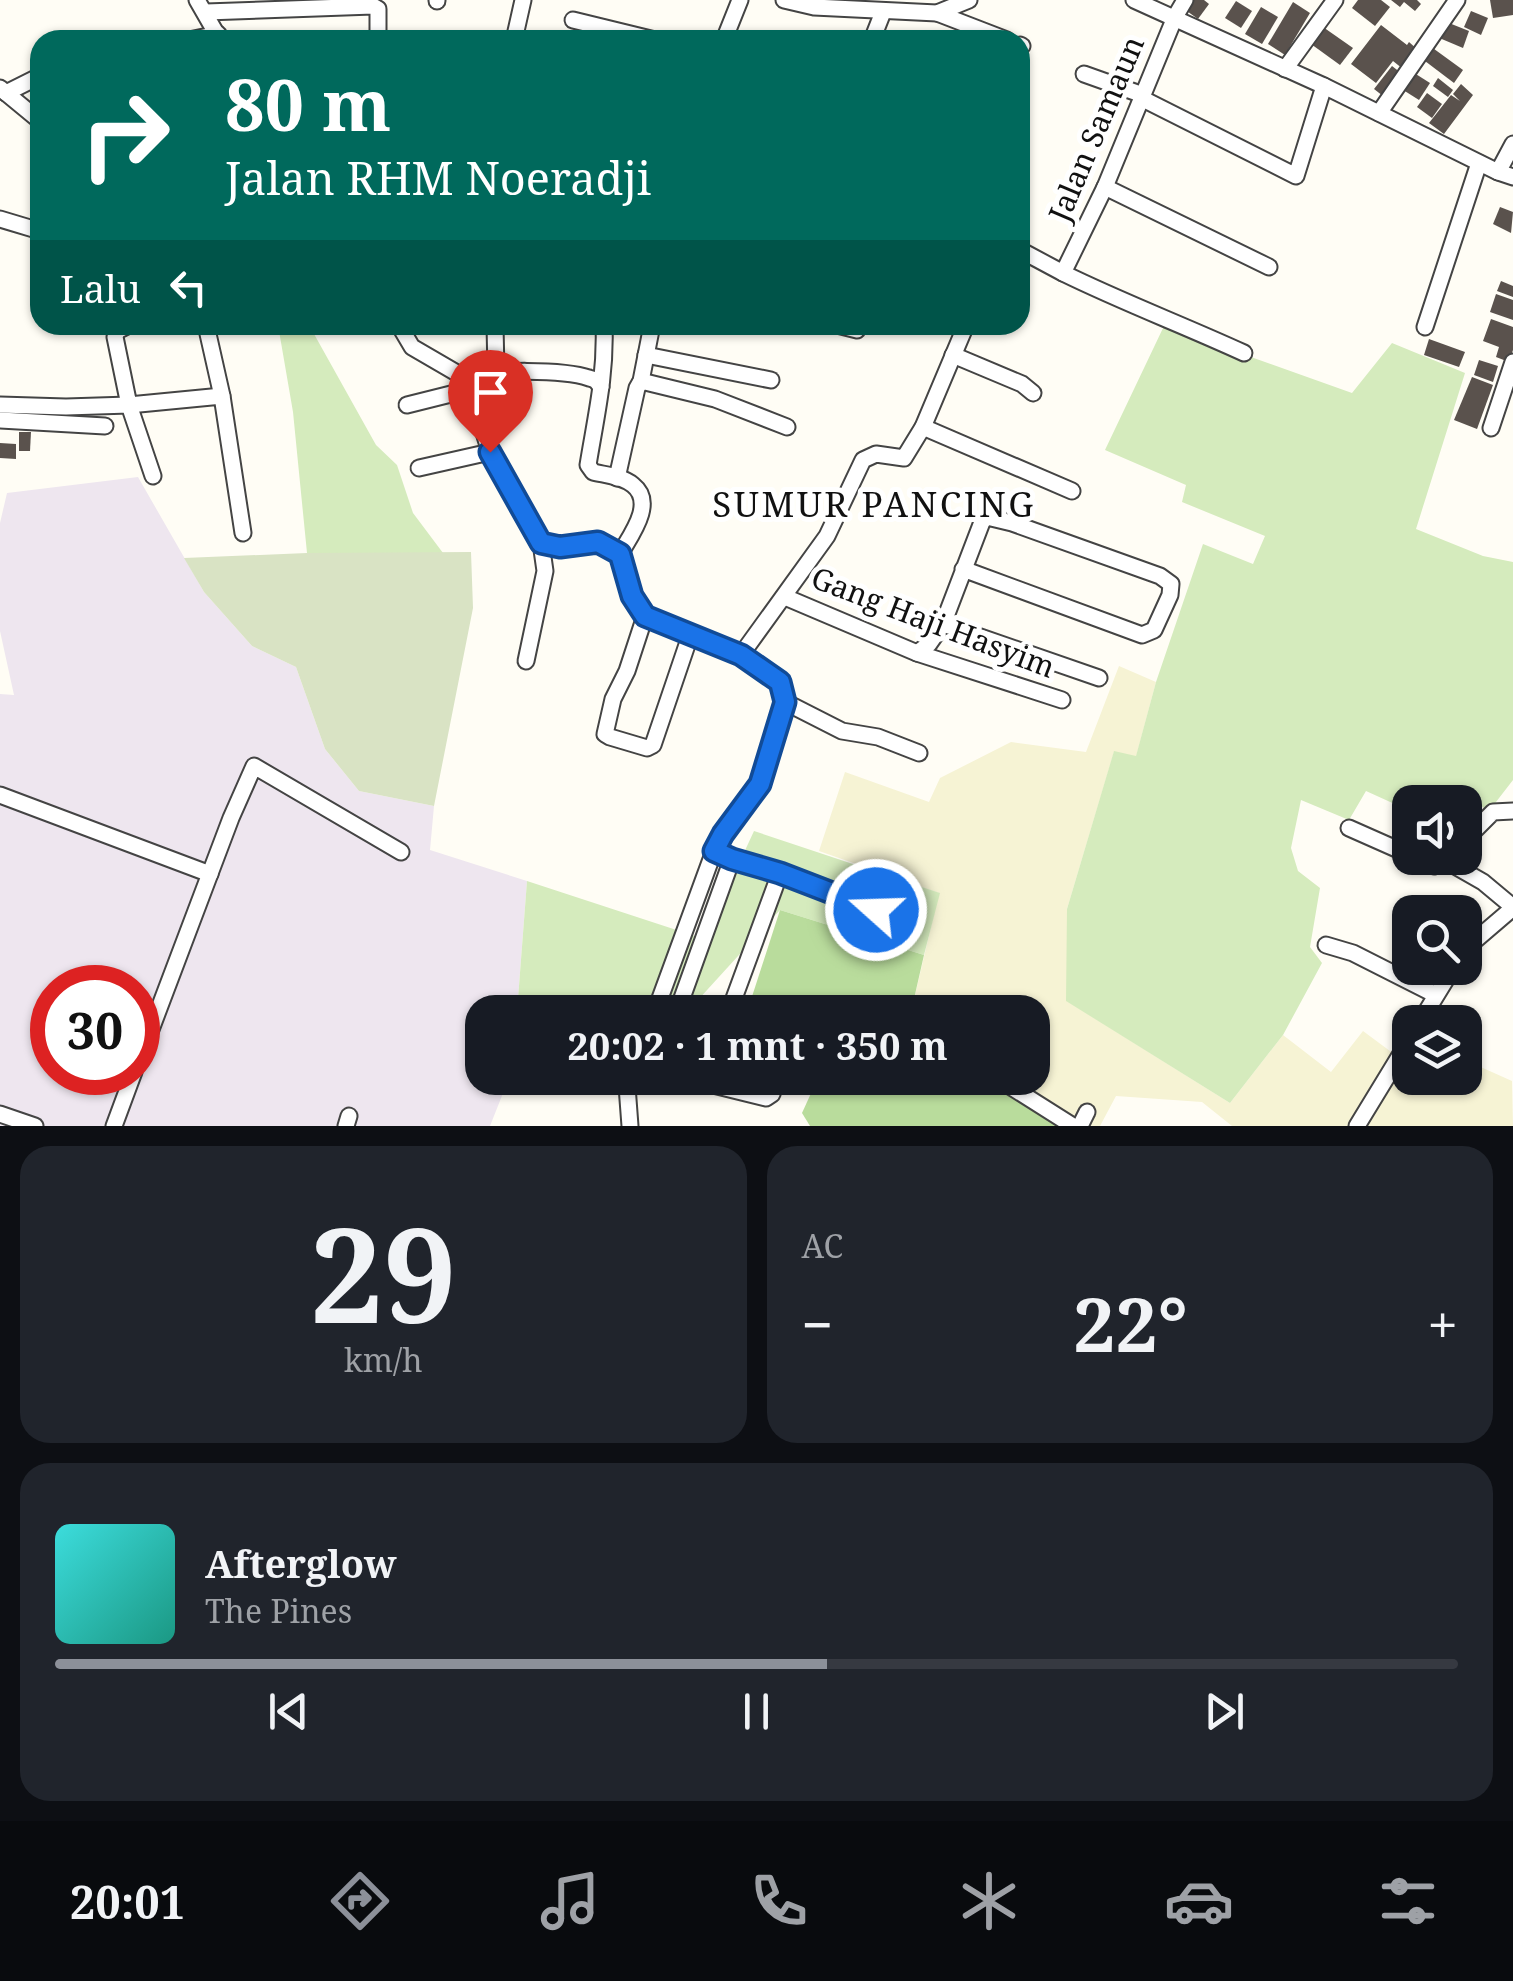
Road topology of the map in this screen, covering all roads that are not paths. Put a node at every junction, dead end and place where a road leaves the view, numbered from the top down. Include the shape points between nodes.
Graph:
1 (523, 0) edge
2 (740, 0) edge
3 (784, 0) edge
4 (969, 0) edge
5 (1134, 0) edge
6 (1185, 0) edge
7 (1335, 0) edge
8 (1457, 0) edge
9 (815, 3) edge
10 (202, 6) edge
11 (883, 12) junction
12 (937, 13) junction
13 (1175, 17) junction
14 (573, 20) dead end
15 (215, 30) edge
16 (378, 30) edge
17 (516, 30) edge
18 (607, 30) edge
19 (728, 30) edge
20 (876, 30) edge
21 (980, 30) edge
22 (1284, 69) junction
23 (1084, 74) dead end
24 (30, 80) edge
25 (1324, 86) junction
26 (3, 91) edge
27 (1142, 97) junction
28 (30, 113) edge
29 (1379, 113) junction
30 (1513, 144) edge
31 (1479, 163) junction
32 (1505, 175) edge
33 (1105, 187) junction
34 (0, 219) edge
35 (30, 228) edge
36 (1030, 255) edge
37 (1269, 267) dead end
38 (1062, 273) junction
39 (1425, 327) dead end
40 (116, 335) edge
41 (208, 335) edge
42 (405, 335) edge
43 (496, 335) edge
44 (605, 335) edge
45 (650, 335) edge
46 (962, 335) edge
47 (1244, 353) dead end
48 (646, 355) junction
49 (953, 355) junction
50 (1513, 362) edge
51 (496, 372) junction
52 (771, 380) dead end
53 (641, 381) junction
54 (469, 384) junction
55 (601, 388) junction
56 (1033, 393) dead end
57 (222, 396) junction
58 (0, 405) edge
59 (129, 405) junction
60 (408, 405) dead end
61 (56, 416) junction
62 (0, 420) edge
63 (106, 426) dead end
64 (787, 427) dead end
65 (922, 428) junction
66 (1491, 428) dead end
67 (490, 452) junction
68 (419, 468) dead end
69 (153, 476) dead end
70 (618, 478) junction
71 (1072, 490) dead end
72 (244, 532) dead end
73 (541, 543) junction
74 (620, 554) junction
75 (963, 569) junction
76 (785, 596) junction
77 (645, 616) junction
78 (943, 624) junction
79 (690, 636) junction
80 (917, 653) junction
81 (741, 655) junction
82 (526, 660) dead end
83 (1099, 678) dead end
84 (1062, 700) dead end
85 (785, 702) junction
86 (919, 753) dead end
87 (0, 795) edge
88 (1513, 811) edge
89 (1482, 823) edge
90 (1349, 828) dead end
91 (1392, 847) edge
92 (714, 851) junction
93 (401, 852) dead end
94 (732, 859) junction
95 (780, 873) junction
96 (210, 874) junction
97 (1471, 875) edge
98 (1513, 908) edge
99 (896, 918) dead end
100 (1482, 934) edge
101 (1326, 945) dead end
102 (1442, 985) edge
103 (661, 995) edge
104 (682, 995) edge
105 (735, 995) edge
106 (1436, 995) junction
107 (1430, 1005) edge
108 (160, 1006) edge
109 (1392, 1069) edge
110 (125, 1095) edge
111 (628, 1095) edge
112 (1029, 1095) edge
113 (0, 1114) edge
114 (1080, 1121) edge
115 (35, 1126) edge
116 (114, 1126) edge
117 (630, 1126) edge
118 (1357, 1126) edge

1 - 17 street
2 - 19 street
3 - 9 street
4 - 12 street
5 - 13 street
6 - 13 street, Jalan Samaun
7 - 22 street
8 - 29 street
9 - 11 street
10 - 15 street
10 - 16 street via 373,6
11 - 12 street
11 - 20 street
12 - 21 street
13 - 22 street
13 - 27 street, Jalan Samaun
14 - 18 street
22 - 25 street
23 - 27 street
24 - 26 street
25 - 27 street via 1296,176
25 - 29 street
26 - 28 street
27 - 33 street, Jalan Samaun
29 - 31 street
30 - 32 street
31 - 32 street
31 - 39 street
33 - 37 street
33 - 38 street, Jalan Samaun
34 - 35 street
36 - 38 street, Jalan Samaun
38 - 47 street
40 - 59 street
41 - 57 street
42 - 54 street via 412,347
43 - 51 street
44 - 55 street
45 - 48 street
46 - 49 street
48 - 52 street
48 - 53 street
49 - 56 street
49 - 65 street
50 - 66 street
51 - 54 street via 481,373
51 - 55 street via 566,373
53 - 64 street via 715,399
53 - 70 street
54 - 60 street
54 - 67 street
55 - 70 street via 588,464 593,472
57 - 59 street
57 - 72 street
58 - 61 street
59 - 61 street
59 - 69 street
61 - 62 street
61 - 63 street
65 - 71 street
65 - 76 street via 904,458 876,454 863,460 826,536
67 - 68 street
67 - 73 street
70 - 74 street via 633,485 642,508
73 - 74 street via 598,542
73 - 82 street via 545,571
74 - 77 street
75 - 75 street via 986,517 1160,576 1171,584 1170,595 1154,630 1142,635
75 - 78 street
76 - 80 street, Gang Haji Hasyim
76 - 81 street
77 - 79 street
77 - 79 street via 605,734 650,748
78 - 80 street
78 - 83 street
79 - 81 street
80 - 84 street, Gang Haji Hasyim
81 - 85 street via 780,682
85 - 86 street via 842,730
85 - 92 street via 760,784
87 - 96 street
88 - 89 street via 1493,812
90 - 91 street
92 - 94 street
92 - 103 street
93 - 96 street via 254,766
94 - 95 street
94 - 104 street
95 - 99 street
95 - 105 street
96 - 108 street
97 - 98 street
98 - 100 street
101 - 106 street
102 - 106 street
106 - 107 street
109 - 118 street
110 - 116 street
111 - 117 street
112 - 114 street
113 - 115 street

